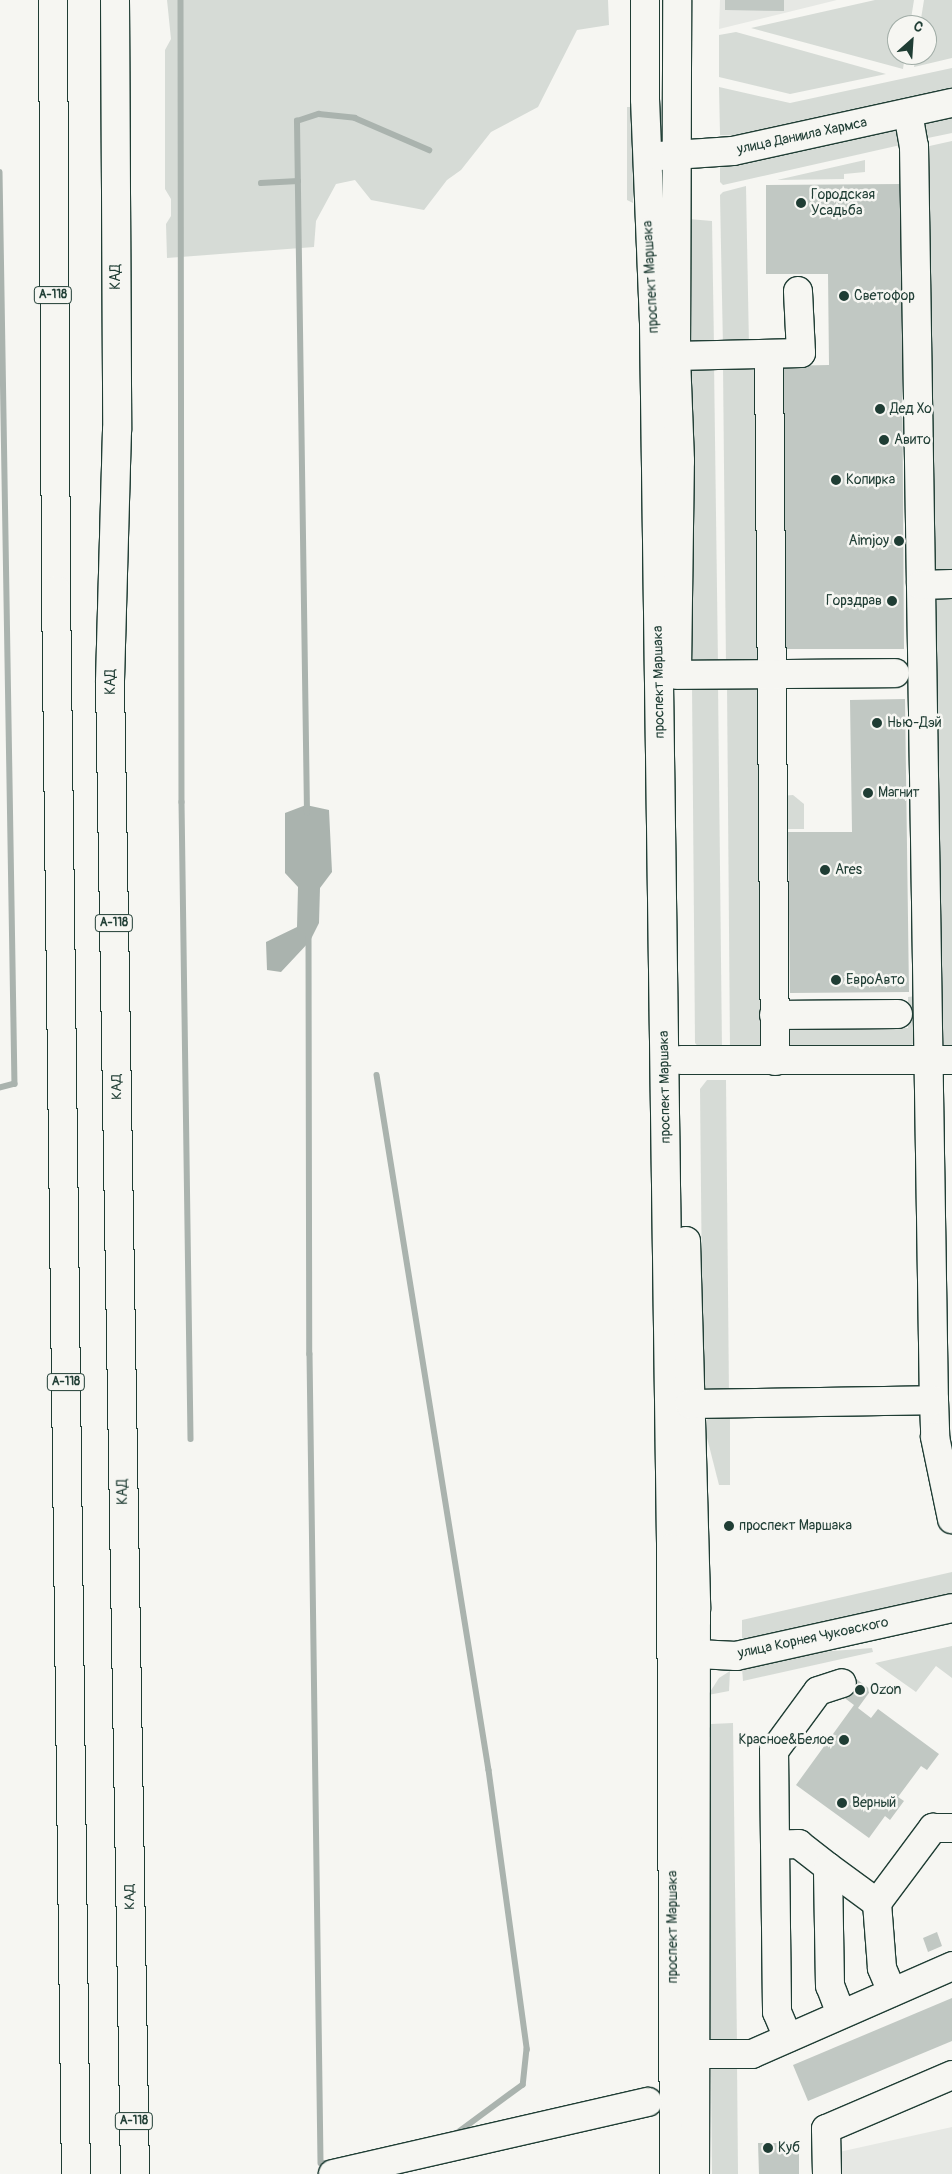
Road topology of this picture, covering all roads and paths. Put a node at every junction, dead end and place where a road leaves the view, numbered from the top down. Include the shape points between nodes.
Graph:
1 (53, 0) edge
2 (115, 0) edge
3 (645, 0) edge
4 (677, 0) edge
5 (952, 103) edge
6 (908, 113) junction
7 (677, 155) junction
8 (650, 157) junction
9 (798, 291) dead end
10 (769, 354) junction
11 (676, 356) junction
12 (952, 584) edge
13 (922, 585) junction
14 (895, 673) dead end
15 (772, 674) junction
16 (677, 675) junction
17 (898, 1014) dead end
18 (774, 1015) junction
19 (681, 1060) junction
20 (775, 1061) junction
21 (939, 1061) edge
22 (934, 1400) junction
23 (690, 1404) junction
24 (952, 1519) edge
25 (952, 1608) edge
26 (684, 1653) junction
27 (842, 1683) dead end
28 (952, 1828) edge
29 (775, 1845) junction
30 (828, 1867) junction
31 (877, 1903) junction
32 (952, 1966) edge
33 (892, 1992) junction
34 (841, 2014) junction
35 (788, 2038) junction
36 (683, 2054) junction
37 (952, 2074) edge
38 (648, 2102) dead end
39 (76, 2174) edge
40 (135, 2174) edge
41 (332, 2174) edge
42 (674, 2174) edge
43 (695, 2174) edge
44 (827, 2174) edge

1 - 39 main road, А-118 via 55,560
2 - 40 main road, КАД / А-118 via 117,430 110,682
3 - 8 main road, проспект Маршака via 645,99
4 - 7 main road, проспект Маршака
5 - 6 main road, улица Даниила Хармса
6 - 7 main road, улица Даниила Хармса via 733,151
6 - 13 main road via 914,146
7 - 8 main road, улица Даниила Хармса
7 - 11 main road, проспект Маршака
8 - 26 main road, проспект Маршака
9 - 10 main road via 801,353
10 - 11 main road
10 - 15 main road
11 - 16 main road, проспект Маршака via 680,461
12 - 13 main road
13 - 21 main road
14 - 15 main road
15 - 16 main road
15 - 18 main road via 773,770 770,793
16 - 19 main road, проспект Маршака
17 - 18 main road
18 - 20 main road
19 - 20 main road
19 - 23 main road, проспект Маршака
20 - 21 main road
21 - 22 main road
22 - 23 main road
22 - 24 main road via 935,1437
23 - 26 main road, проспект Маршака
25 - 26 main road, улица Корнея Чуковского via 736,1656
26 - 36 main road, проспект Маршака
27 - 29 main road via 818,1691 774,1751
28 - 31 main road via 933,1828
29 - 30 main road via 799,1844
29 - 35 main road via 777,2012
30 - 31 main road
30 - 34 main road via 830,1986
31 - 33 main road via 882,1968
32 - 33 main road
33 - 34 main road
34 - 35 main road
35 - 36 main road via 752,2054
36 - 42 main road, проспект Маршака
36 - 43 main road, проспект Маршака
37 - 44 main road via 826,2129
38 - 41 main road

